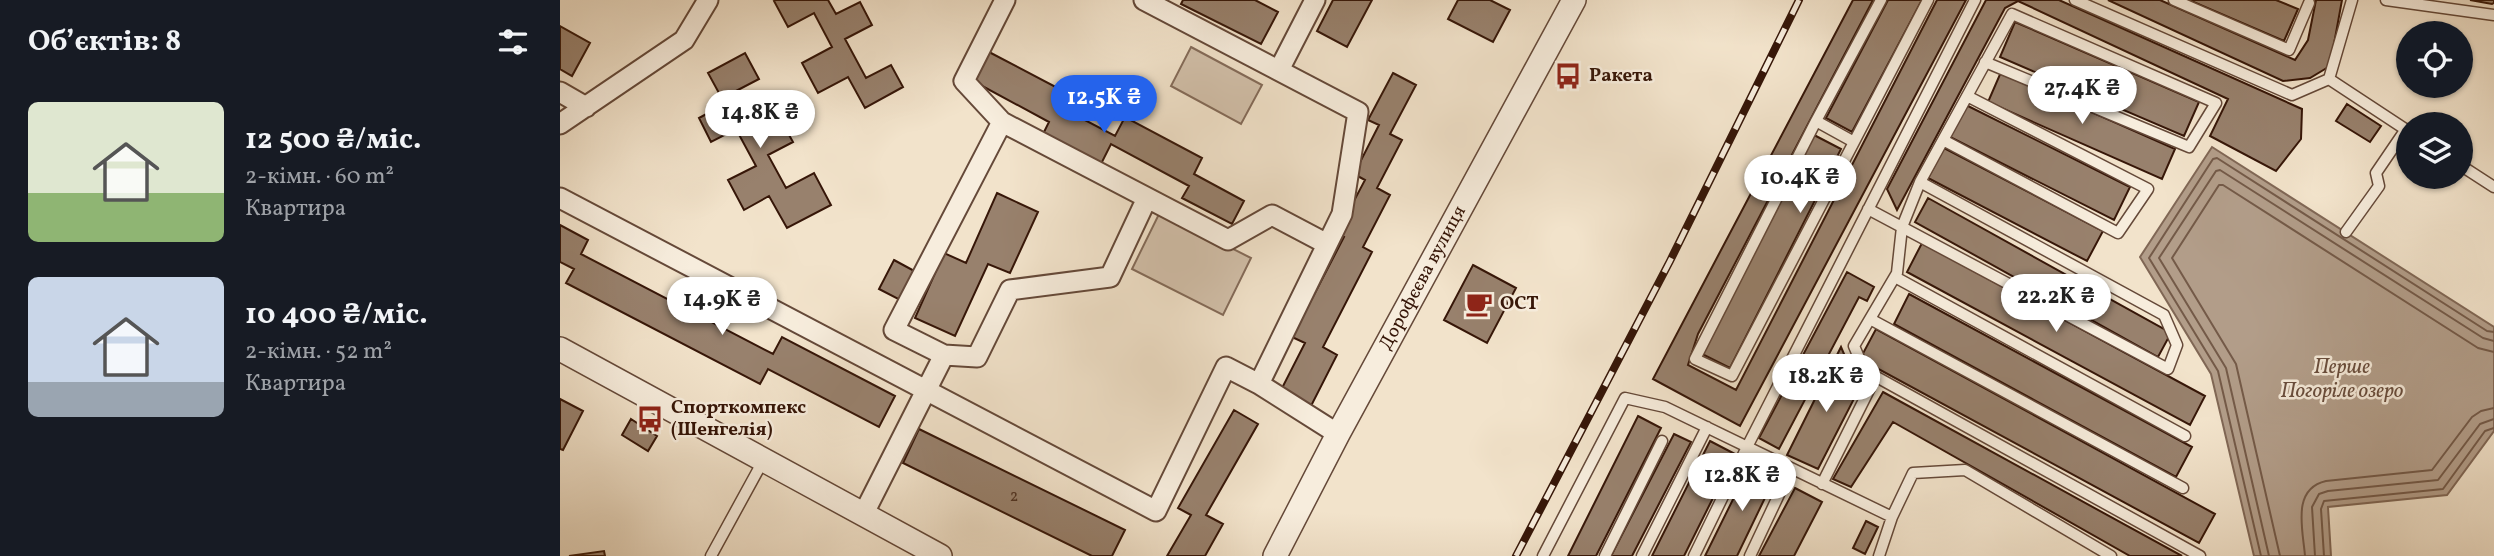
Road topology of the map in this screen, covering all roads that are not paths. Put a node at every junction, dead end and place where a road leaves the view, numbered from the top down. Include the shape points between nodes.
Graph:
1 (708, 0) edge
2 (1005, 0) edge
3 (1144, 0) edge
4 (1315, 0) edge
5 (1574, 0) edge
6 (1881, 0) edge
7 (1928, 0) edge
8 (1975, 0) edge
9 (2075, 0) edge
10 (2174, 0) edge
11 (2352, 0) edge
12 (2386, 0) edge
13 (2306, 1) edge
14 (2494, 15) edge
15 (1985, 62) junction
16 (1279, 70) junction
17 (2329, 79) junction
18 (560, 92) edge
19 (1967, 96) junction
20 (586, 107) junction
21 (1816, 121) junction
22 (1002, 122) junction
23 (2396, 123) edge
24 (560, 124) edge
25 (1942, 141) junction
26 (1854, 142) junction
27 (2396, 145) edge
28 (2473, 173) edge
29 (1920, 182) junction
30 (2494, 187) edge
31 (560, 198) edge
32 (1147, 198) junction
33 (1868, 209) junction
34 (1902, 227) junction
35 (2346, 232) dead end
36 (1327, 244) junction
37 (1895, 277) junction
38 (1870, 319) junction
39 (560, 349) edge
40 (944, 355) junction
41 (1864, 370) junction
42 (1259, 384) junction
43 (925, 390) junction
44 (1707, 427) junction
45 (1338, 434) junction
46 (2185, 436) dead end
47 (1662, 441) dead end
48 (1747, 447) junction
49 (763, 461) junction
50 (1791, 469) junction
51 (1822, 484) junction
52 (2183, 488) dead end
53 (863, 515) junction
54 (1892, 517) junction
55 (711, 556) edge
56 (940, 556) edge
57 (1275, 556) edge
58 (1543, 556) edge
59 (1605, 556) edge
60 (1642, 556) edge
61 (1694, 556) edge
62 (1750, 556) edge
63 (1878, 556) edge
64 (2111, 556) edge
65 (2200, 556) edge

1 - 20 street via 684,40
2 - 22 street via 964,81
3 - 16 street
4 - 16 street
5 - 45 street, Дорофєєва вулиця
6 - 21 lane
7 - 26 lane
8 - 33 lane
9 - 17 lane via 2292,95
10 - 13 lane via 2289,50
11 - 17 lane
12 - 14 lane
15 - 15 lane via 2011,13 2216,103 2189,147
15 - 19 lane
16 - 36 street via 1358,112 1342,214
17 - 23 lane
18 - 20 street
19 - 25 lane
19 - 25 lane via 2148,189 2118,233
20 - 24 street
21 - 26 lane
21 - 26 lane via 1695,359 1732,376
22 - 32 street
22 - 40 street via 894,330
25 - 29 lane
27 - 35 lane via 2376,173 2379,186
28 - 30 lane
29 - 34 lane
29 - 34 lane via 2164,315 2177,345 2168,369
31 - 43 street
32 - 36 street via 1228,240 1272,215
32 - 40 street via 1110,277 1010,290 977,357
33 - 34 lane
33 - 48 lane
34 - 37 lane
36 - 42 street
37 - 38 lane
37 - 46 lane
38 - 41 lane via 1854,346
38 - 52 lane
39 - 49 street
40 - 43 street
41 - 51 lane via 1871,386
41 - 65 lane
42 - 43 street via 1226,367 1156,511
42 - 45 street
43 - 53 street
44 - 48 lane
44 - 58 lane via 1665,407 1625,398
44 - 60 lane
45 - 57 street, Дорофєєва вулиця
47 - 59 lane
48 - 50 lane
48 - 61 lane
49 - 53 street
49 - 55 lane
50 - 51 lane
50 - 62 lane
51 - 54 lane
53 - 56 street
54 - 63 lane
54 - 64 lane via 1913,473 1965,470

